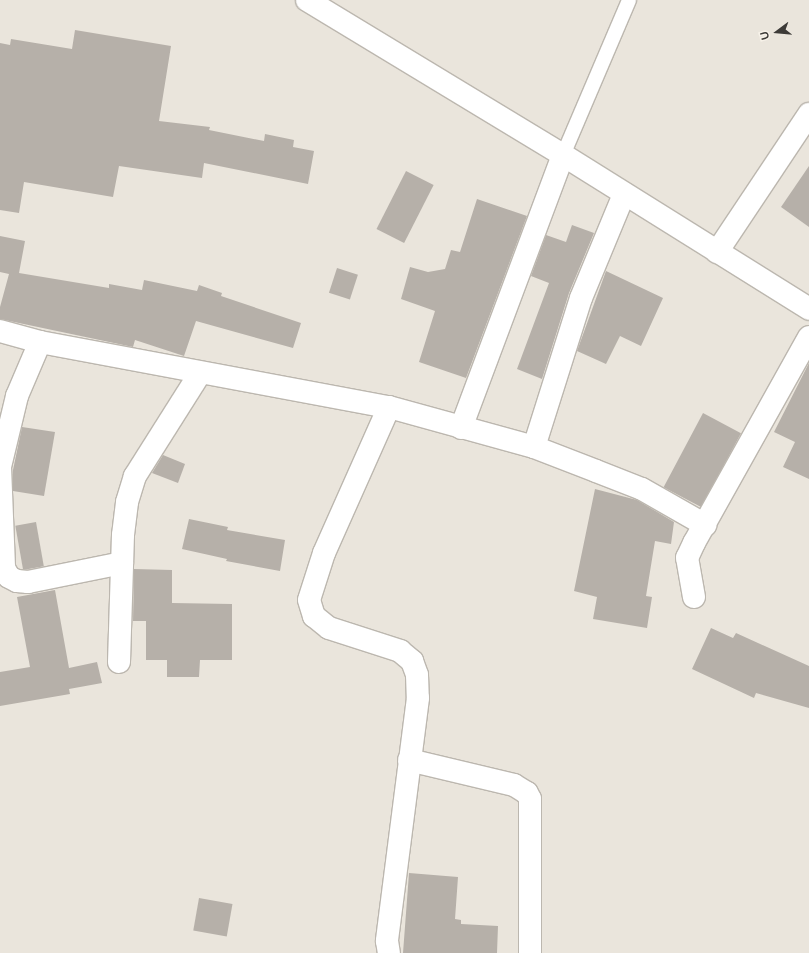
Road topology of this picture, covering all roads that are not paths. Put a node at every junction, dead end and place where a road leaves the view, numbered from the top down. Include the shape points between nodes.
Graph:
1 (307, 0) edge
2 (629, 0) edge
3 (809, 114) edge
4 (563, 155) junction
5 (624, 194) junction
6 (717, 252) junction
7 (809, 309) edge
8 (0, 331) edge
9 (809, 337) edge
10 (40, 342) junction
11 (200, 373) junction
12 (9, 396) edge
13 (389, 407) junction
14 (461, 428) junction
15 (534, 447) junction
16 (705, 525) junction
17 (122, 563) junction
18 (694, 597) dead end
19 (119, 662) dead end
20 (409, 760) junction
21 (389, 953) edge
22 (530, 953) edge

1 - 4 main road
2 - 4 lane
3 - 6 main road
4 - 5 main road
4 - 14 main road
5 - 6 main road
5 - 15 main road via 581,298
6 - 7 main road
8 - 10 main road
9 - 16 main road
10 - 11 main road
10 - 12 main road
11 - 13 main road
11 - 17 main road via 135,476 127,502
12 - 17 main road via 0,467 4,568 9,577 17,582 28,582
13 - 14 main road
13 - 20 main road via 324,553 309,600 314,616 329,628 400,651 412,661 417,675 418,698
14 - 15 main road
15 - 16 main road via 642,489
16 - 18 main road via 687,558
17 - 19 main road
20 - 21 main road via 386,941
20 - 22 main road via 514,785 527,793 530,800

